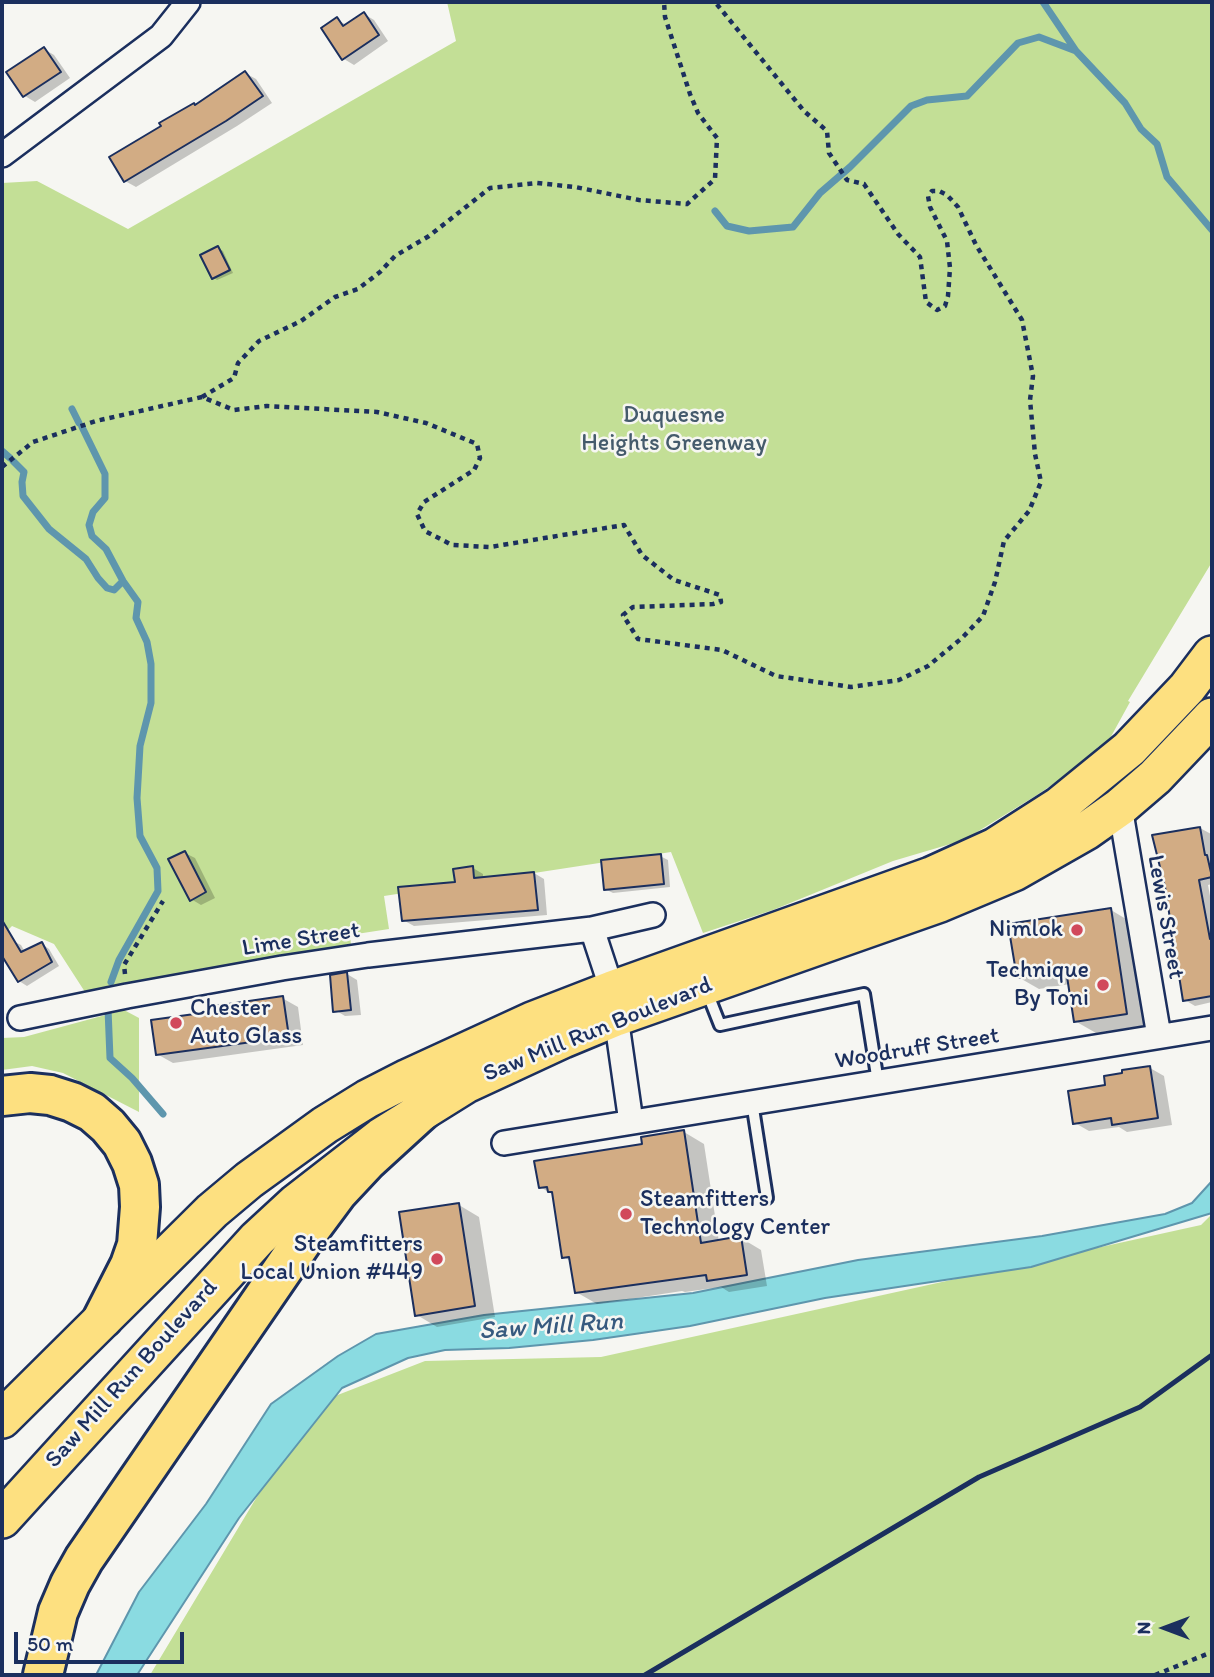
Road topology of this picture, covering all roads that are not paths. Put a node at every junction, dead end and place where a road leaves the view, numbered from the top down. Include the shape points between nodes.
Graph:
1 (188, 2) edge
2 (2, 155) edge
3 (1212, 655) edge
4 (1212, 717) edge
5 (1129, 749) junction
6 (1120, 807) junction
7 (653, 915) dead end
8 (592, 929) junction
9 (705, 986) junction
10 (614, 1004) junction
11 (20, 1018) dead end
12 (1212, 1028) edge
13 (1159, 1036) junction
14 (878, 1082) junction
15 (2, 1096) edge
16 (752, 1102) junction
17 (425, 1108) junction
18 (631, 1122) junction
19 (504, 1143) dead end
20 (767, 1198) dead end
21 (103, 1318) junction
22 (2, 1419) edge
23 (2, 1519) edge
24 (43, 1675) edge

1 - 2 street via 161,36
3 - 5 highway, Saw Mill Run Boulevard
4 - 6 highway, Saw Mill Run Boulevard
5 - 6 highway
5 - 10 highway, Saw Mill Run Boulevard via 1023,831 963,863
6 - 9 highway, Saw Mill Run Boulevard via 1052,852 977,889
6 - 13 street, Lewis Street
7 - 8 street, Lime Street
8 - 10 street
8 - 11 street, Lime Street via 356,957
9 - 10 highway, Saw Mill Run Boulevard
9 - 14 lane via 720,1025 864,994
10 - 17 highway, Saw Mill Run Boulevard
10 - 18 street
10 - 21 highway, Saw Mill Run Boulevard via 457,1054 367,1099 249,1180
12 - 13 street, Woodruff Street
13 - 14 street, Woodruff Street
14 - 16 street, Woodruff Street
15 - 21 highway via 50,1096 92,1112 122,1143 132,1163 141,1207 137,1245
16 - 18 street, Woodruff Street
16 - 20 lane
17 - 23 highway, Saw Mill Run Boulevard via 337,1169 257,1239
17 - 24 highway via 338,1192 84,1559 58,1612
18 - 19 street, Woodruff Street
21 - 22 highway, Saw Mill Run Boulevard

